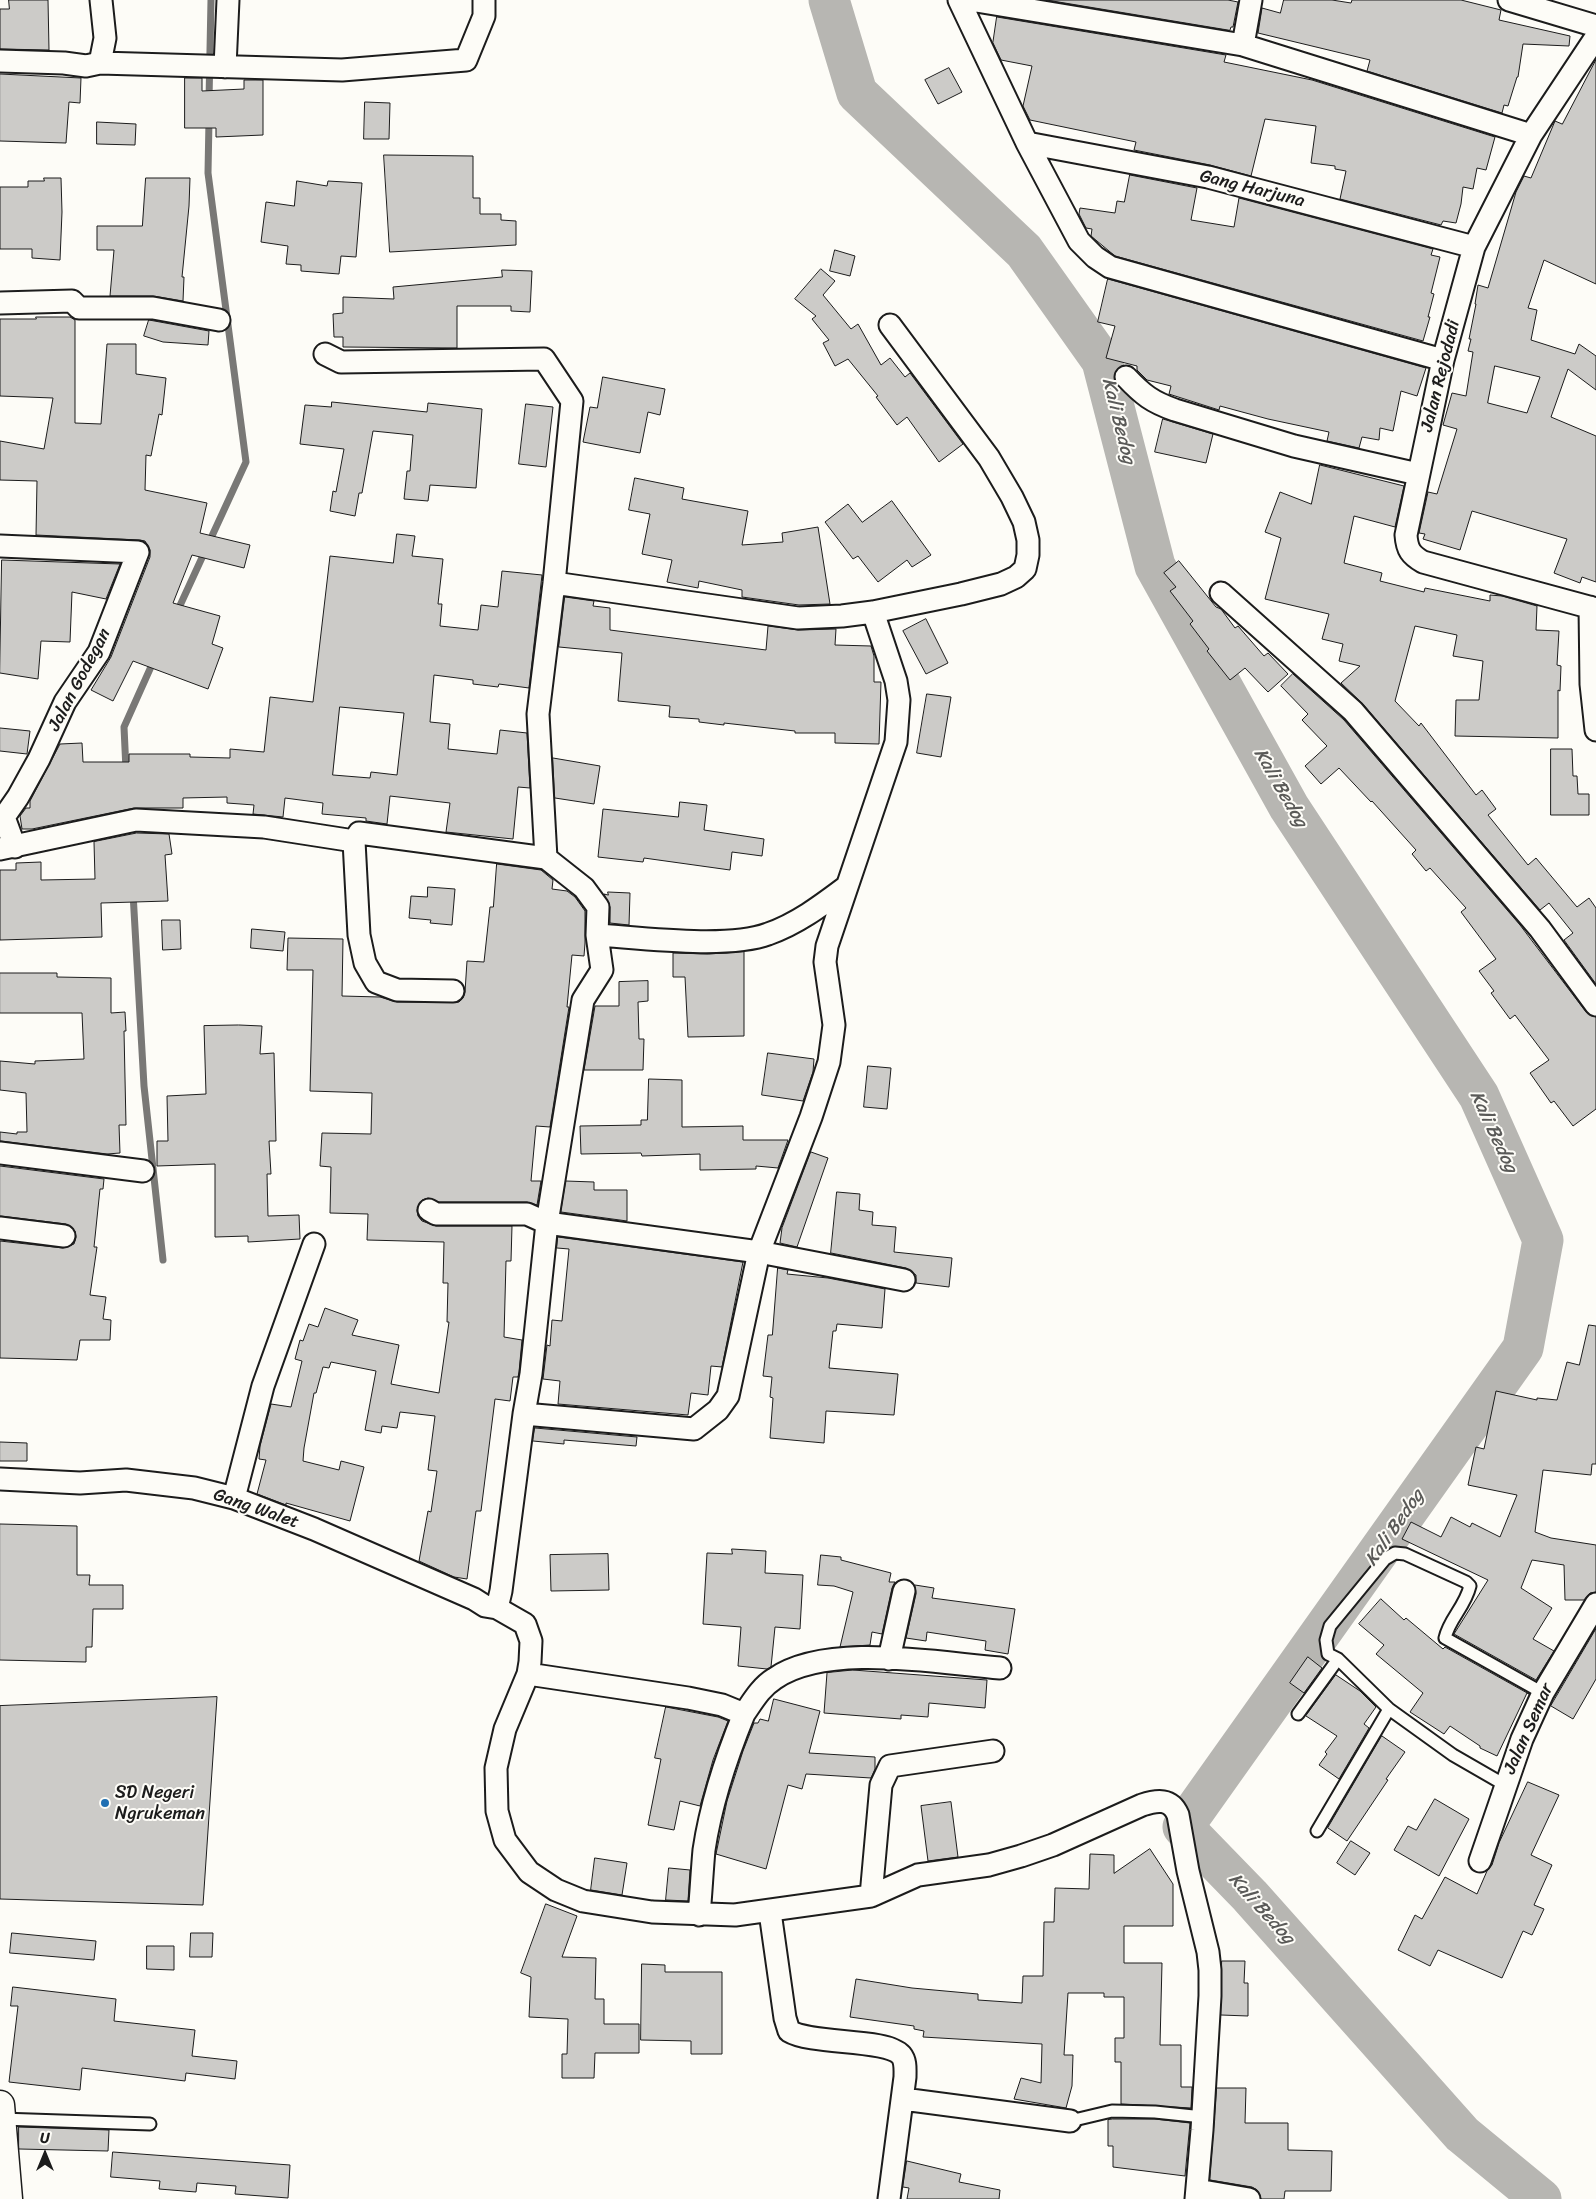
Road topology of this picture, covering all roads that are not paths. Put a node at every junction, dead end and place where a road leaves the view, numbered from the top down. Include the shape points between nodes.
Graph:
1 (101, 0) edge
2 (228, 0) edge
3 (484, 0) edge
4 (959, 0) edge
5 (970, 0) edge
6 (1251, 0) edge
7 (1509, 0) edge
8 (1596, 26) edge
9 (1596, 37) edge
10 (1243, 45) junction
11 (0, 61) edge
12 (100, 63) junction
13 (225, 67) junction
14 (1531, 135) junction
15 (1028, 143) junction
16 (1474, 247) junction
17 (0, 303) edge
18 (219, 320) dead end
19 (890, 325) dead end
20 (325, 354) dead end
21 (1443, 360) junction
22 (1126, 377) dead end
23 (1418, 474) junction
24 (0, 546) edge
25 (554, 583) junction
26 (1221, 592) dead end
27 (1593, 608) edge
28 (873, 612) junction
29 (1596, 730) edge
30 (354, 841) junction
31 (7, 848) edge
32 (546, 858) junction
33 (846, 887) junction
34 (598, 935) junction
35 (453, 992) dead end
36 (1596, 1005) edge
37 (0, 1153) edge
38 (143, 1171) dead end
39 (429, 1210) dead end
40 (547, 1223) junction
41 (0, 1228) edge
42 (64, 1236) dead end
43 (314, 1244) dead end
44 (759, 1252) junction
45 (904, 1280) dead end
46 (524, 1414) junction
47 (0, 1479) edge
48 (234, 1498) junction
49 (904, 1591) dead end
50 (1596, 1604) edge
51 (497, 1608) junction
52 (889, 1659) junction
53 (1338, 1659) junction
54 (1000, 1668) dead end
55 (528, 1674) junction
56 (1543, 1693) junction
57 (1389, 1709) junction
58 (744, 1714) junction
59 (1298, 1714) dead end
60 (993, 1751) dead end
61 (1505, 1785) junction
62 (1317, 1831) dead end
63 (1480, 1861) dead end
64 (871, 1896) junction
65 (770, 1912) junction
66 (699, 1915) junction
67 (903, 2099) junction
68 (1, 2112) edge
69 (1203, 2117) junction
70 (1070, 2121) joint
71 (150, 2124) dead end
72 (1196, 2194) edge
73 (8, 2199) edge
74 (889, 2199) edge
75 (1249, 2199) edge

1 - 12 street via 105,38
2 - 13 street
3 - 13 street via 484,16 466,60 342,70
4 - 15 street
5 - 10 street
6 - 10 street
7 - 8 street
9 - 14 street, Jalan Rejodadi
10 - 14 street
11 - 12 street via 86,66
12 - 13 street
14 - 16 street, Jalan Rejodadi
15 - 16 street, Gang Harjuna via 1208,177
15 - 21 street via 1079,241 1094,257 1110,267
16 - 21 street, Jalan Rejodadi
17 - 18 street via 72,301 79,308 152,308
19 - 28 street via 994,466 1024,522 1028,555 1025,569 1001,584
20 - 25 street via 341,362 544,359 572,401
21 - 23 street, Jalan Rejodadi
22 - 23 street via 1145,397 1168,408 1294,446
23 - 27 street, Jalan Rejodadi via 1406,535 1407,547 1413,556 1423,562
24 - 31 street, Jalan Godegan via 138,552 99,652 65,702 39,759 4,817
25 - 28 street via 798,618
25 - 32 street via 538,714
26 - 36 street via 1353,711 1534,922
27 - 29 street via 1591,684
28 - 33 street via 896,681 899,717 890,761
30 - 31 street via 264,827 136,820
30 - 32 street via 360,833
30 - 35 street via 359,935 365,963 376,982 397,990
32 - 34 street via 584,888 598,907
33 - 34 street via 793,923 767,935 745,939 680,940
33 - 44 street via 825,962 834,1024 829,1062
34 - 40 street via 602,970 583,1000
37 - 38 street
39 - 40 street via 436,1214 527,1214
40 - 44 street
40 - 46 street
41 - 42 street
43 - 48 street via 262,1386
44 - 45 street
44 - 46 street via 728,1396 718,1410 694,1429
46 - 51 street
47 - 48 street, Gang Walet via 80,1483 126,1480 194,1488
48 - 51 street, Gang Walet via 485,1606
49 - 52 street
50 - 56 street, Jalan Semar
51 - 55 street, Gang Walet via 525,1624 531,1641
52 - 54 street
52 - 58 street via 829,1659 790,1670 760,1690
53 - 56 lane via 1328,1654 1326,1640 1330,1626 1385,1559 1395,1553 1405,1554 1470,1586 1467,1599 1447,1628 1445,1638
53 - 57 lane
53 - 59 lane
55 - 58 street via 688,1698
55 - 66 street, Gang Walet via 505,1728 496,1768 497,1811 505,1840 529,1872 556,1890 583,1901 652,1912
56 - 61 street, Jalan Semar
57 - 61 lane via 1453,1755
57 - 62 lane
58 - 66 street via 719,1780 710,1818
60 - 64 street via 890,1766 881,1785
61 - 63 street, Jalan Semar
64 - 65 street, Gang Walet
64 - 69 street, Gang Walet via 918,1875 989,1865 1021,1856 1142,1805 1169,1803 1178,1815 1208,1952 1210,1996
65 - 66 street, Gang Walet
65 - 67 street via 789,2031 897,2052 905,2065
67 - 70 street
67 - 74 street
68 - 71 lane
68 - 73 street
69 - 70 lane via 1112,2111
69 - 72 street
72 - 75 street

